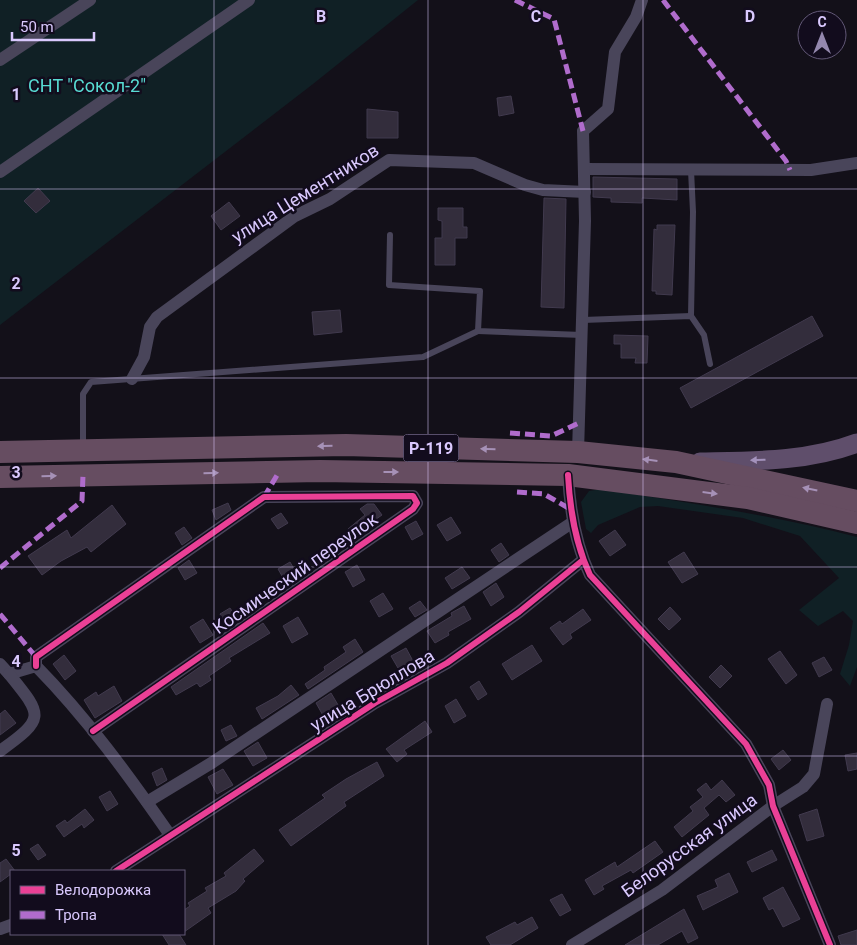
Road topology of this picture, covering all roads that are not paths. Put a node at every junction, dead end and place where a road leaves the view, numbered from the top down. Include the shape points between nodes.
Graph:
1 (90, 0) edge
2 (249, 0) edge
3 (642, 0) edge
4 (0, 60) edge
5 (857, 163) edge
6 (584, 169) junction
7 (691, 170) junction
8 (0, 172) edge
9 (585, 192) junction
10 (390, 235) dead end
11 (691, 316) junction
12 (582, 320) junction
13 (478, 331) junction
14 (582, 336) junction
15 (710, 364) dead end
16 (132, 379) junction
17 (857, 443) edge
18 (83, 450) junction
19 (0, 452) edge
20 (578, 452) junction
21 (676, 462) junction
22 (568, 475) junction
23 (0, 477) edge
24 (857, 501) edge
25 (573, 522) junction
26 (857, 523) edge
27 (583, 560) junction
28 (0, 664) edge
29 (36, 666) junction
30 (9, 674) junction
31 (826, 704) dead end
32 (93, 730) junction
33 (0, 750) edge
34 (147, 802) junction
35 (773, 806) junction
36 (170, 835) junction
37 (118, 870) edge
38 (572, 945) edge
39 (830, 945) edge

1 - 4 street
2 - 8 street
3 - 6 street via 636,18 616,52 608,109 583,131
5 - 7 street via 811,170
6 - 7 street
6 - 9 street
7 - 11 lane
9 - 12 street
9 - 16 street, улица Цементников via 543,190 474,163 389,160 330,199 295,216 158,317 150,327 144,358
10 - 13 lane via 389,285 480,291
11 - 12 lane
11 - 15 lane via 704,335
12 - 14 street
13 - 14 lane
13 - 16 lane via 423,356
14 - 20 street
16 - 18 lane via 91,382 82,394
17 -> 21 main road via 802,457
18 - 19 highway, Р-119
20 -> 18 highway, Р-119 via 346,445
21 -> 20 highway, Р-119
24 -> 21 highway, Р-119
23 -> 22 highway, Р-119 via 320,471
22 - 25 street
22 -> 26 highway, Р-119 via 748,498
25 - 27 street
25 - 34 street
27 - 35 street via 590,575 746,744 769,785
27 - 36 street, улица Брюллова via 519,612 447,663 375,703
28 - 30 street
29 - 30 street
29 - 32 street
29 - 32 street, Космический переулок via 36,656 264,497 413,496 417,503 414,510
30 - 33 street via 33,703 35,718 29,730
31 - 35 street, Белорусская улица via 814,774 802,787
32 - 34 street
34 - 36 street
35 - 38 street, Белорусская улица via 662,890
35 - 39 street
36 - 37 street, улица Брюллова

